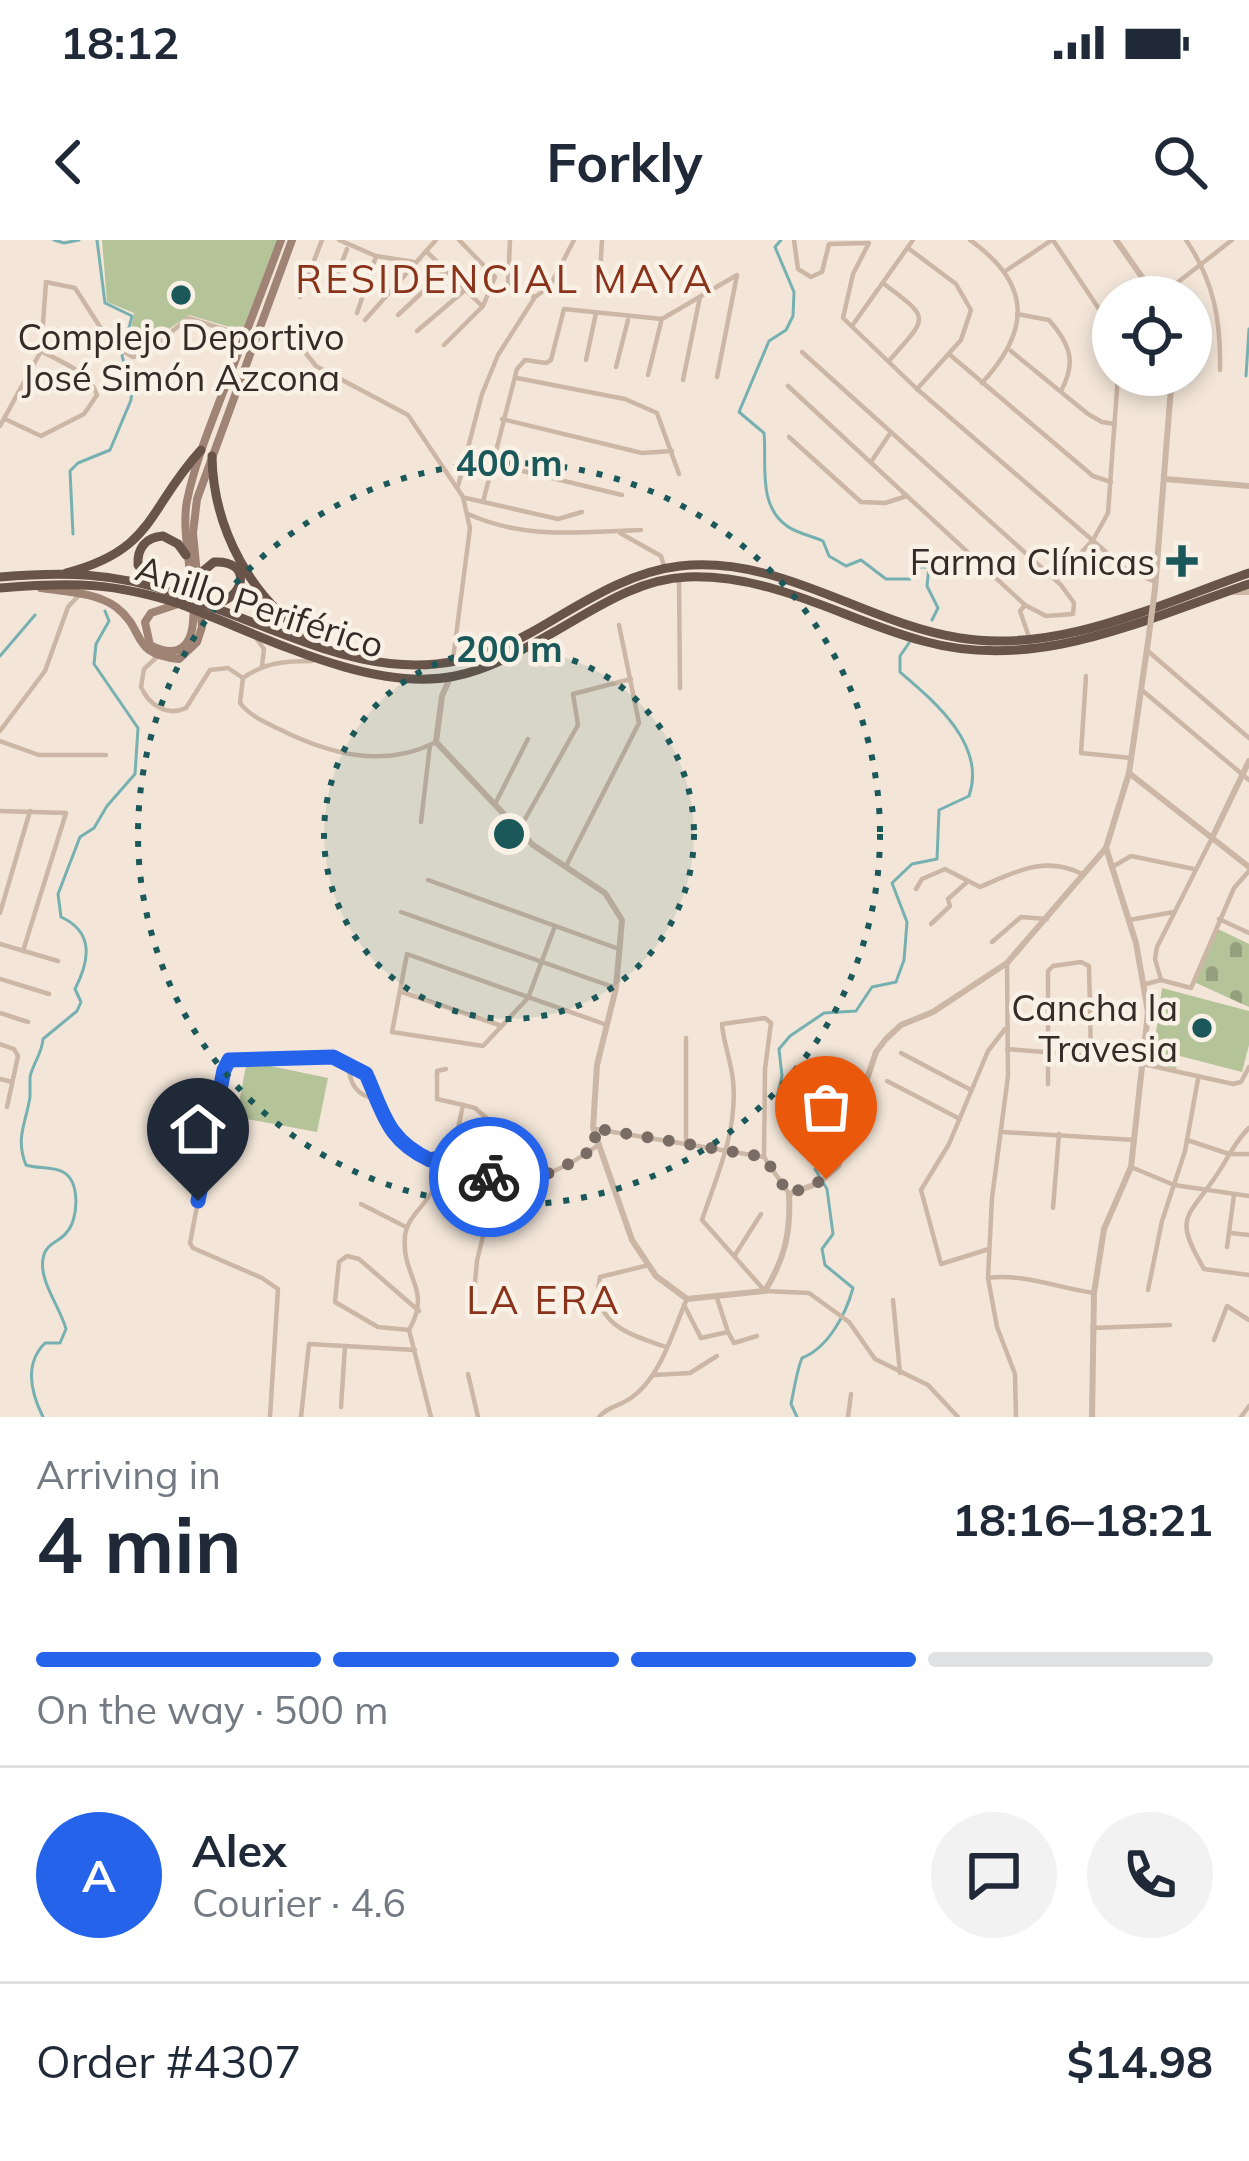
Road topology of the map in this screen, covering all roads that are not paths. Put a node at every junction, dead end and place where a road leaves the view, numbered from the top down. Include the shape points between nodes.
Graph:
1 (281, 240) edge
2 (292, 240) edge
3 (322, 240) edge
4 (435, 240) edge
5 (459, 240) edge
6 (510, 240) edge
7 (574, 240) edge
8 (602, 240) edge
9 (794, 240) edge
10 (914, 240) edge
11 (970, 240) edge
12 (1052, 240) edge
13 (1116, 240) edge
14 (1186, 240) edge
15 (1232, 240) edge
16 (341, 242) edge
17 (870, 242) edge
18 (908, 248) junction
19 (426, 251) junction
20 (376, 256) junction
21 (414, 262) junction
22 (1203, 265) junction
23 (445, 271) junction
24 (1004, 272) junction
25 (1142, 276) edge
26 (1187, 276) edge
27 (883, 283) junction
28 (466, 290) junction
29 (598, 290) dead end
30 (330, 294) dead end
31 (700, 294) junction
32 (300, 297) dead end
33 (535, 297) junction
34 (1092, 299) edge
35 (483, 306) junction
36 (356, 313) dead end
37 (596, 314) junction
38 (1018, 314) junction
39 (398, 315) dead end
40 (628, 319) junction
41 (662, 319) junction
42 (365, 320) dead end
43 (852, 326) junction
44 (417, 331) dead end
45 (244, 337) junction
46 (256, 339) junction
47 (444, 346) dead end
48 (40, 351) junction
49 (1010, 351) junction
50 (802, 352) dead end
51 (949, 353) junction
52 (586, 359) dead end
53 (889, 362) junction
54 (616, 367) dead end
55 (1220, 370) dead end
56 (648, 375) dead end
57 (514, 377) junction
58 (717, 377) dead end
59 (683, 380) dead end
60 (982, 382) junction
61 (788, 386) dead end
62 (917, 389) junction
63 (1061, 391) junction
64 (1117, 396) edge
65 (1171, 396) edge
66 (502, 419) junction
67 (2, 422) edge
68 (1115, 424) junction
69 (891, 432) junction
70 (788, 437) dead end
71 (201, 450) junction
72 (671, 451) junction
73 (212, 456) junction
74 (871, 462) junction
75 (491, 464) junction
76 (679, 474) dead end
77 (1165, 479) junction
78 (1111, 482) junction
79 (1249, 486) edge
80 (457, 488) junction
81 (622, 495) dead end
82 (908, 496) junction
83 (463, 497) junction
84 (483, 502) junction
85 (582, 512) dead end
86 (468, 514) junction
87 (641, 530) dead end
88 (614, 531) junction
89 (1093, 540) junction
90 (186, 555) junction
91 (665, 569) junction
92 (66, 573) junction
93 (1249, 573) edge
94 (0, 577) edge
95 (196, 577) junction
96 (679, 578) junction
97 (1056, 580) junction
98 (153, 585) junction
99 (1156, 585) junction
100 (22, 586) junction
101 (0, 588) edge
102 (1249, 588) edge
103 (80, 594) junction
104 (179, 601) junction
105 (1025, 605) junction
106 (207, 609) junction
107 (619, 626) dead end
108 (251, 633) junction
109 (1031, 640) junction
110 (1148, 646) junction
111 (335, 651) junction
112 (158, 656) junction
113 (339, 664) junction
114 (452, 665) junction
115 (262, 666) junction
116 (1086, 676) dead end
117 (243, 677) junction
118 (450, 678) junction
119 (424, 679) junction
120 (631, 680) junction
121 (680, 688) dead end
122 (1141, 690) junction
123 (442, 696) junction
124 (0, 731) edge
125 (1249, 738) edge
126 (528, 739) dead end
127 (0, 741) edge
128 (433, 743) junction
129 (106, 755) dead end
130 (1131, 758) junction
131 (1249, 761) edge
132 (1129, 772) junction
133 (1245, 777) edge
134 (496, 802) junction
135 (0, 811) edge
136 (30, 811) junction
137 (421, 822) dead end
138 (519, 829) junction
139 (1213, 836) junction
140 (1106, 848) junction
141 (566, 866) junction
142 (1111, 868) junction
143 (1194, 869) junction
144 (1249, 869) edge
145 (1082, 874) junction
146 (428, 880) dead end
147 (966, 883) junction
148 (916, 889) dead end
149 (401, 912) dead end
150 (1174, 912) junction
151 (0, 913) edge
152 (1047, 919) junction
153 (1220, 919) junction
154 (1129, 920) junction
155 (931, 924) dead end
156 (555, 926) junction
157 (1249, 933) edge
158 (992, 942) dead end
159 (0, 944) edge
160 (619, 949) junction
161 (23, 951) junction
162 (58, 961) dead end
163 (542, 961) junction
164 (1007, 963) junction
165 (0, 979) edge
166 (1161, 980) junction
167 (1145, 985) junction
168 (616, 988) junction
169 (400, 991) junction
170 (49, 994) dead end
171 (528, 998) junction
172 (0, 1013) edge
173 (28, 1022) dead end
174 (499, 1025) junction
175 (607, 1025) junction
176 (1005, 1029) junction
177 (686, 1039) dead end
178 (0, 1044) edge
179 (1007, 1048) junction
180 (1049, 1052) junction
181 (901, 1053) dead end
182 (1091, 1056) junction
183 (1143, 1062) junction
184 (348, 1064) junction
185 (1249, 1067) edge
186 (446, 1069) dead end
187 (0, 1078) edge
188 (1198, 1079) junction
189 (887, 1081) dead end
190 (12, 1082) junction
191 (1048, 1084) dead end
192 (971, 1090) junction
193 (377, 1099) junction
194 (464, 1105) junction
195 (7, 1107) dead end
196 (960, 1119) junction
197 (492, 1124) dead end
198 (593, 1128) junction
199 (1249, 1128) edge
200 (1002, 1132) junction
201 (1059, 1134) junction
202 (1136, 1140) junction
203 (1187, 1140) junction
204 (686, 1142) junction
205 (597, 1146) junction
206 (727, 1150) junction
207 (453, 1152) junction
208 (1229, 1154) junction
209 (1249, 1154) edge
210 (441, 1157) junction
211 (764, 1157) junction
212 (1131, 1168) junction
213 (1174, 1184) junction
214 (495, 1185) junction
215 (1205, 1190) junction
216 (789, 1194) junction
217 (1234, 1195) junction
218 (1249, 1196) edge
219 (361, 1204) dead end
220 (1053, 1208) dead end
221 (760, 1214) dead end
222 (406, 1227) junction
223 (1229, 1233) junction
224 (1249, 1235) edge
225 (1227, 1247) dead end
226 (989, 1249) junction
227 (735, 1255) junction
228 (649, 1265) junction
229 (1249, 1275) edge
230 (988, 1277) junction
231 (1148, 1290) dead end
232 (765, 1291) junction
233 (1094, 1293) junction
234 (716, 1295) junction
235 (893, 1300) dead end
236 (686, 1302) junction
237 (473, 1304) dead end
238 (419, 1311) junction
239 (1249, 1320) edge
240 (1169, 1324) dead end
241 (1092, 1328) junction
242 (409, 1330) junction
243 (728, 1332) junction
244 (757, 1336) dead end
245 (1214, 1340) dead end
246 (345, 1346) junction
247 (666, 1347) junction
248 (416, 1350) junction
249 (717, 1356) dead end
250 (900, 1373) junction
251 (468, 1374) dead end
252 (654, 1375) junction
253 (851, 1394) dead end
254 (1249, 1406) edge
255 (341, 1407) dead end
256 (270, 1417) edge
257 (301, 1417) edge
258 (431, 1417) edge
259 (478, 1417) edge
260 (599, 1417) edge
261 (848, 1417) edge
262 (957, 1417) edge
263 (1016, 1417) edge
264 (1092, 1417) edge
265 (1241, 1417) edge

1 - 45 main road
2 - 46 main road
3 - 32 street
4 - 19 street
5 - 35 street via 496,277
6 - 33 street via 508,284
7 - 33 street via 550,286
8 - 29 street
9 - 17 street via 799,269 811,277 822,272 832,242
10 - 18 street
11 - 24 street
12 - 24 street
12 - 34 street
13 - 25 street
14 - 22 street
15 - 22 street
16 - 20 street
16 - 30 street
17 - 43 street via 842,312
18 - 27 street
18 - 51 street via 969,301 968,330
19 - 21 street
19 - 23 street
20 - 21 street
20 - 36 street
21 - 42 street
22 - 26 street
22 - 55 street via 1218,313
23 - 28 street
23 - 39 street
24 - 38 street
27 - 43 street
27 - 53 street via 921,318
28 - 35 street
28 - 44 street
31 - 41 street
31 - 58 street via 739,277
31 - 59 street
33 - 80 street via 482,394
35 - 47 street
37 - 40 street
37 - 52 street
37 - 57 street via 564,309 551,360 525,360
38 - 49 street
38 - 63 street via 1048,320 1069,346
40 - 41 street
40 - 54 street
41 - 56 street
43 - 53 street
45 - 46 street
45 - 48 street via 188,318 146,353 129,356 100,331 75,288 46,282
45 - 71 main road
46 - 73 main road
46 - 80 street via 292,336 316,366 408,415
48 - 67 street
48 - 67 street via 77,371 97,394 84,414 41,436
49 - 60 street
49 - 63 street
50 - 69 street
51 - 60 street
51 - 62 street
53 - 62 street
57 - 66 street
57 - 72 street via 657,412
60 - 78 street via 1093,476
61 - 74 street
62 - 89 street
63 - 68 street
64 - 68 street
65 - 77 street
66 - 72 street via 642,453
66 - 75 street
68 - 78 street
69 - 74 street
69 - 97 street
70 - 82 street via 860,502
71 - 90 main road via 184,514
71 - 92 highway via 138,538 116,556
72 - 76 street
73 - 95 main road via 195,516
73 - 111 highway via 217,507 254,583 272,609
74 - 82 street
75 - 81 street
75 - 84 street
77 - 79 street
77 - 99 street
78 - 89 street via 1108,513
80 - 83 street
82 - 105 street
83 - 84 street
83 - 86 street
84 - 85 street via 558,519
86 - 88 street via 514,531
86 - 114 street
87 - 88 street
88 - 91 street via 658,554
89 - 97 street
89 - 99 street
90 - 98 highway via 170,539 146,542 138,565
90 - 104 main road via 191,635 176,651 161,651 150,645 146,622
91 - 109 highway, Anillo Periférico via 749,569 925,630
91 - 114 highway, Anillo Periférico via 628,579 507,646
92 - 94 highway, Anillo Periférico
92 - 98 highway, Anillo Periférico
93 - 109 highway, Anillo Periférico via 1081,631
95 - 106 highway via 221,561 240,575 233,597
95 - 112 main road via 197,642 178,658
96 - 102 highway, Anillo Periférico via 748,580 922,641 1019,653 1083,642
96 - 118 highway, Anillo Periférico via 621,594 512,656
96 - 121 street
97 - 105 street via 1074,603 1072,614 1046,616
98 - 104 highway, Anillo Periférico
99 - 110 street, bridge
100 - 101 highway, Anillo Periférico
100 - 103 main road
100 - 104 highway, Anillo Periférico via 115,586
103 - 112 main road via 114,605
103 - 124 street via 44,670
104 - 106 highway, Anillo Periférico, bridge
105 - 109 street
106 - 108 highway, Anillo Periférico
106 - 111 highway, Anillo Periférico
107 - 120 street
108 - 113 highway, Anillo Periférico
108 - 115 street via 264,650
110 - 122 street
110 - 125 street
111 - 114 highway, Anillo Periférico via 393,666
112 - 117 street via 141,686 168,711 187,708 210,670
113 - 115 street
113 - 119 highway, Anillo Periférico
115 - 117 street
116 - 130 street via 1082,754
117 - 128 street via 244,709 332,753 376,756
118 - 119 highway, Anillo Periférico
118 - 123 street
119 - 123 street
120 - 138 street via 573,694 578,725
120 - 141 street via 637,729
122 - 130 street
122 - 133 street
123 - 128 street
126 - 134 street
127 - 129 street via 39,755
128 - 134 street
128 - 137 street
130 - 132 street
131 - 133 street
132 - 139 street
132 - 140 street
133 - 139 street
134 - 138 street
135 - 136 street
136 - 151 street
136 - 161 street via 66,818
138 - 141 street
139 - 143 street
139 - 144 street
140 - 142 street
140 - 145 street
141 - 160 street via 615,906
142 - 143 street via 1131,856
142 - 154 street
143 - 150 street
144 - 153 street
145 - 147 street via 1034,866 980,887
145 - 152 street
146 - 156 street
147 - 148 street via 945,868
147 - 155 street
149 - 163 street
150 - 154 street
150 - 166 street via 1155,952
152 - 158 street via 1021,917
152 - 164 street
153 - 157 street
153 - 166 street via 1191,988
154 - 167 street
156 - 160 street
156 - 163 street
159 - 161 street
160 - 168 street
161 - 162 street
163 - 168 street
163 - 171 street
164 - 176 street
164 - 216 street via 886,1039 838,1166
165 - 170 street
166 - 167 street
167 - 183 street
168 - 175 street
169 - 171 street via 407,954
169 - 174 street
169 - 174 street via 395,1034 479,1048
171 - 174 street
171 - 175 street
172 - 173 street
175 - 198 street
176 - 179 street
176 - 192 street
177 - 204 street
178 - 190 street via 18,1056
179 - 180 street
179 - 200 street
180 - 182 street
180 - 182 street via 1049,969 1086,962
180 - 191 street
181 - 192 street
182 - 183 street
183 - 188 street
183 - 202 street
184 - 193 street via 366,1074
184 - 193 street via 351,1083
184 - 256 street via 333,1057 229,1060 224,1070 190,1243 278,1289
185 - 188 street via 1234,1084
186 - 194 street via 437,1071 437,1099
187 - 190 street
188 - 203 street
189 - 196 street
190 - 195 street
192 - 196 street
193 - 210 street via 399,1142 430,1160
194 - 197 street
194 - 207 street
196 - 226 street via 921,1190 922,1203 941,1264
198 - 204 street
198 - 205 street
199 - 208 street
200 - 201 street
200 - 226 street
201 - 202 street
201 - 220 street
202 - 212 street
203 - 208 street
203 - 213 street
204 - 206 street
205 - 214 street via 564,1169
205 - 228 street
206 - 211 street
206 - 211 street via 733,1078 721,1025 765,1018 771,1023
206 - 227 street via 701,1218
207 - 210 street
207 - 214 street
208 - 209 street
208 - 215 street
210 - 222 street via 437,1184
211 - 216 street
212 - 213 street
212 - 233 street via 1104,1229
213 - 215 street
213 - 231 street
214 - 237 street
215 - 217 street
215 - 229 street via 1186,1225 1192,1249 1204,1269
216 - 232 street via 791,1231
217 - 218 street
217 - 223 street
219 - 222 street
221 - 227 street
222 - 238 street
223 - 224 street
223 - 225 street
226 - 230 street
227 - 232 street
228 - 236 street
228 - 247 street via 600,1277 600,1301 624,1334
230 - 233 street
230 - 263 street via 1015,1375
232 - 234 street
232 - 250 street via 809,1293
233 - 241 street
234 - 236 street
234 - 243 street
235 - 250 street
236 - 243 street via 700,1338
236 - 247 street
238 - 242 street
238 - 242 street via 359,1259 339,1262 335,1302 378,1327
239 - 245 street via 1227,1306
240 - 241 street
241 - 264 street
242 - 248 street
243 - 244 street via 734,1343
246 - 248 street
246 - 255 street
246 - 257 street via 309,1344
247 - 252 street
248 - 258 street
249 - 252 street via 690,1373
250 - 262 street via 928,1385
251 - 259 street
252 - 260 street
253 - 261 street
254 - 265 street

